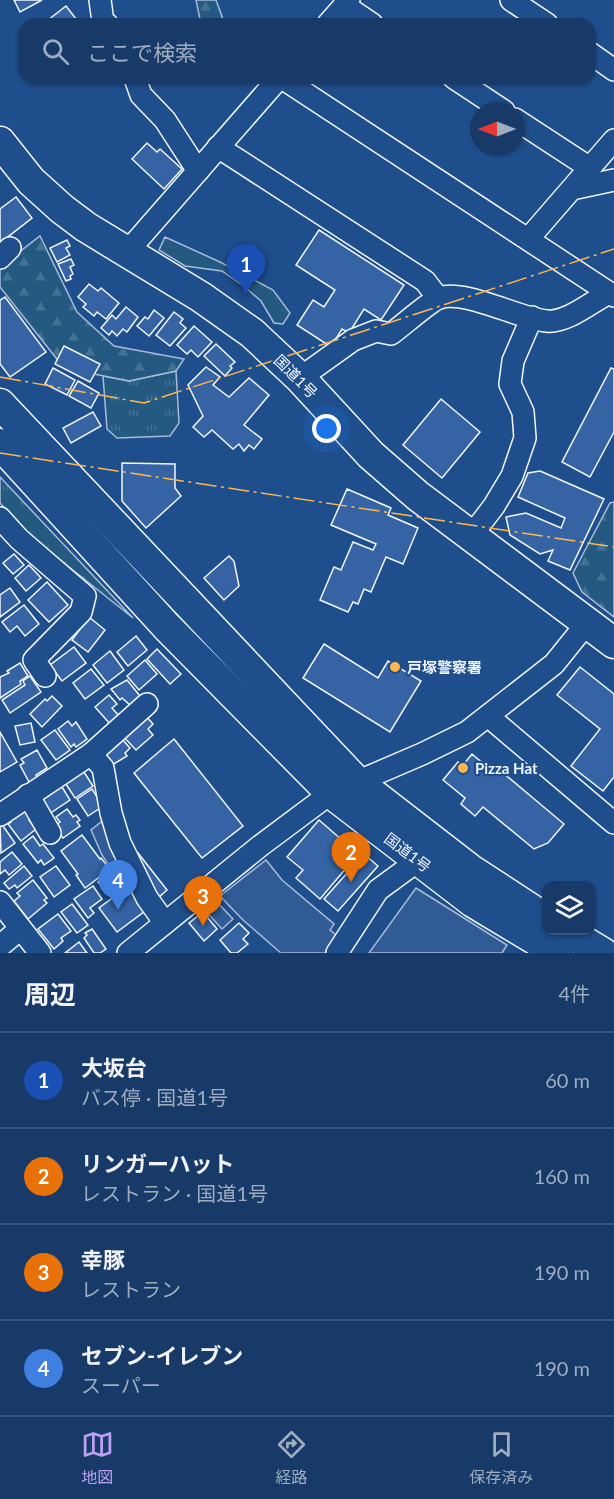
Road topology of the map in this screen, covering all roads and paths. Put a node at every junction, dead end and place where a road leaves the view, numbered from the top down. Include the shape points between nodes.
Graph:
1 (100, 0) edge
2 (511, 0) edge
3 (347, 3) edge
4 (102, 18) edge
5 (333, 18) edge
6 (365, 18) edge
7 (538, 18) edge
8 (596, 57) edge
9 (614, 70) edge
10 (137, 84) edge
11 (276, 84) edge
12 (290, 84) edge
13 (463, 84) edge
14 (490, 102) edge
15 (524, 125) edge
16 (614, 141) edge
17 (0, 142) edge
18 (218, 147) junction
19 (590, 168) junction
20 (198, 171) junction
21 (614, 180) edge
22 (572, 189) junction
23 (529, 238) junction
24 (128, 251) junction
25 (611, 294) edge
26 (438, 298) junction
27 (532, 317) junction
28 (300, 378) junction
29 (0, 404) edge
30 (0, 444) edge
31 (0, 518) edge
32 (471, 536) junction
33 (586, 623) junction
34 (614, 643) edge
35 (45, 676) dead end
36 (147, 704) dead end
37 (488, 716) junction
38 (91, 754) junction
39 (343, 787) junction
40 (28, 795) junction
41 (0, 815) edge
42 (614, 823) edge
43 (50, 833) dead end
44 (419, 860) junction
45 (0, 902) edge
46 (542, 916) edge
47 (165, 923) junction
48 (21, 929) junction
49 (573, 935) edge
50 (0, 946) edge
51 (40, 953) edge
52 (129, 953) edge
53 (337, 953) edge
54 (558, 953) edge
55 (603, 953) edge

1 - 4 street
2 - 7 street
3 - 5 street
3 - 6 street
8 - 9 street
10 - 20 street via 141,95 165,120
11 - 18 street
12 - 23 street
13 - 14 street
15 - 19 street
16 - 19 street
17 - 24 highway, 国道1号 via 31,181 62,209
18 - 20 street
18 - 26 street via 425,281
19 - 22 street
20 - 24 street
21 - 22 street
22 - 23 street
23 - 25 street
24 - 28 highway, 国道1号 via 252,333
25 - 27 street via 587,304 570,318 548,322
26 - 27 street via 490,304
26 - 28 street via 391,334 376,331 353,340
27 - 32 street via 513,361 510,384 523,412 525,438 512,476
28 - 32 highway, 国道1号 via 371,455
29 - 39 highway, 国道1号
30 - 39 highway, 国道1号 via 167,627
31 - 35 street via 19,540 85,596 81,612 34,660
32 - 33 highway, 国道1号
33 - 34 highway, 国道1号
33 - 37 street via 554,664
36 - 38 street
37 - 39 street via 467,732
37 - 42 street
38 - 40 street
38 - 47 street via 103,768 120,843 147,898
39 - 44 highway, 国道1号
39 - 46 highway, 国道1号
39 - 47 street via 260,846
40 - 41 street
40 - 43 street
44 - 53 street via 378,890
44 - 54 highway, 国道1号 via 473,902
45 - 48 street
47 - 52 street
48 - 50 street
48 - 51 street
49 - 55 highway

